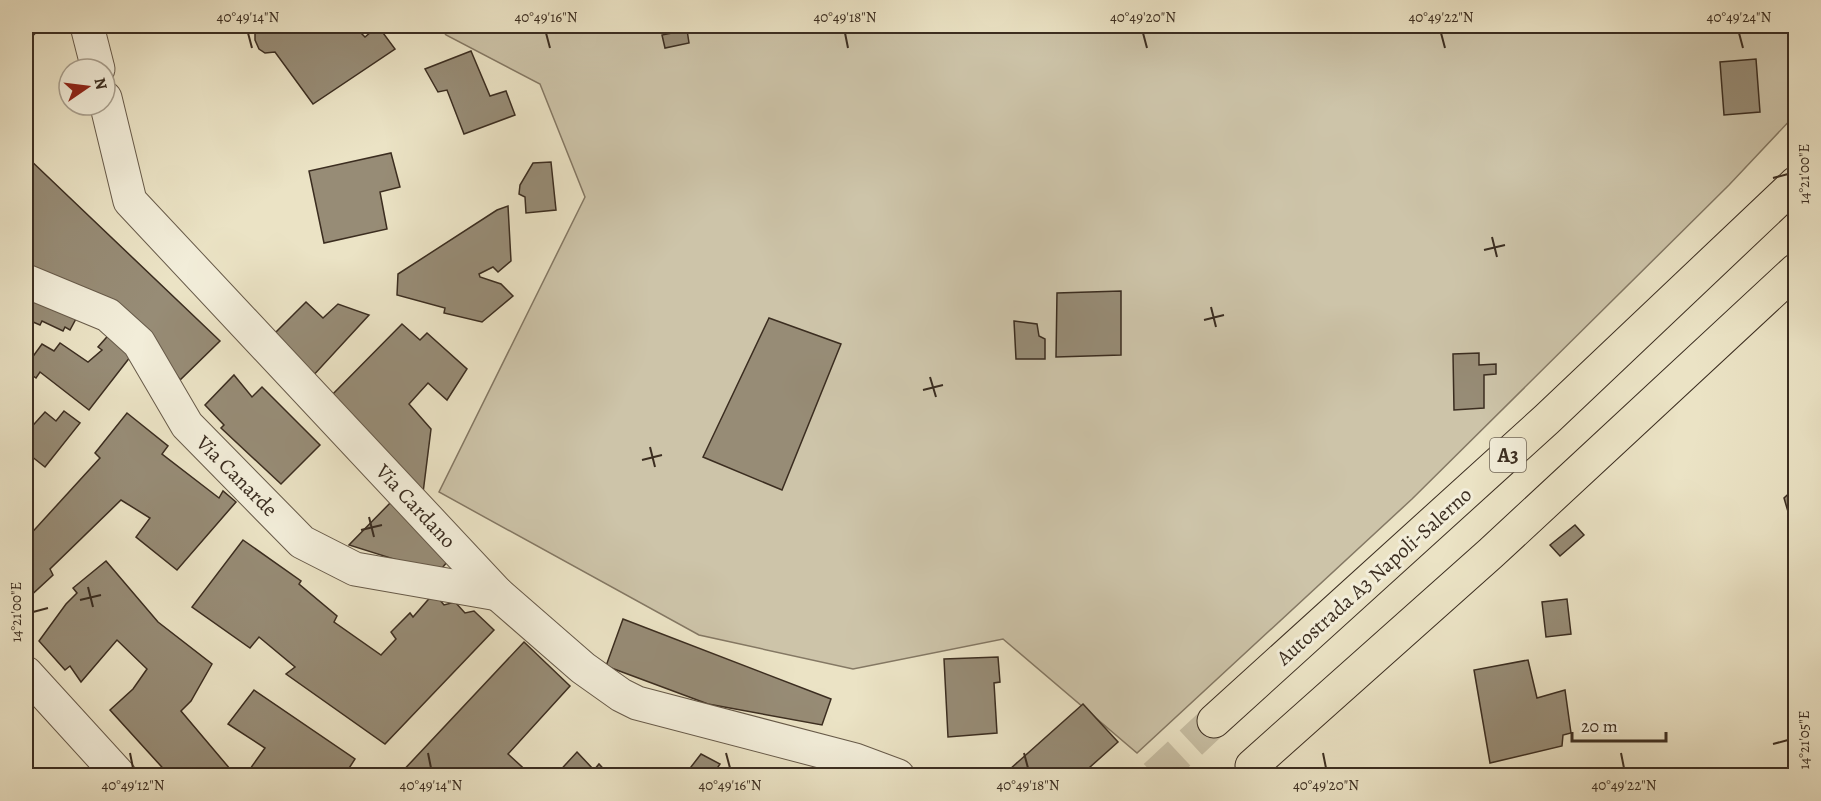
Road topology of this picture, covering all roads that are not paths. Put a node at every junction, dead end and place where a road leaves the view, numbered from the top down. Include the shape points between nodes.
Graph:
1 (87, 26) edge
2 (95, 57) edge
3 (110, 117) edge
4 (1796, 183) edge
5 (1796, 270) edge
6 (26, 281) edge
7 (498, 594) junction
8 (26, 673) edge
9 (1214, 721) tunnel mouth
10 (1252, 766) dead end
11 (850, 768) edge
12 (120, 776) edge
13 (898, 776) edge

1 - 2 street
3 - 7 street, Via Cardano via 130,201
4 - 9 highway, Autostrada A3 Napoli-Salerno / A3 via 1547,419
5 - 10 highway via 1491,553
6 - 7 street, Via Canarde via 108,315 139,343 187,425 302,542 355,569
7 - 11 street, Via Cardano via 583,668 637,703
8 - 12 street
11 - 13 street, Via Cardano

